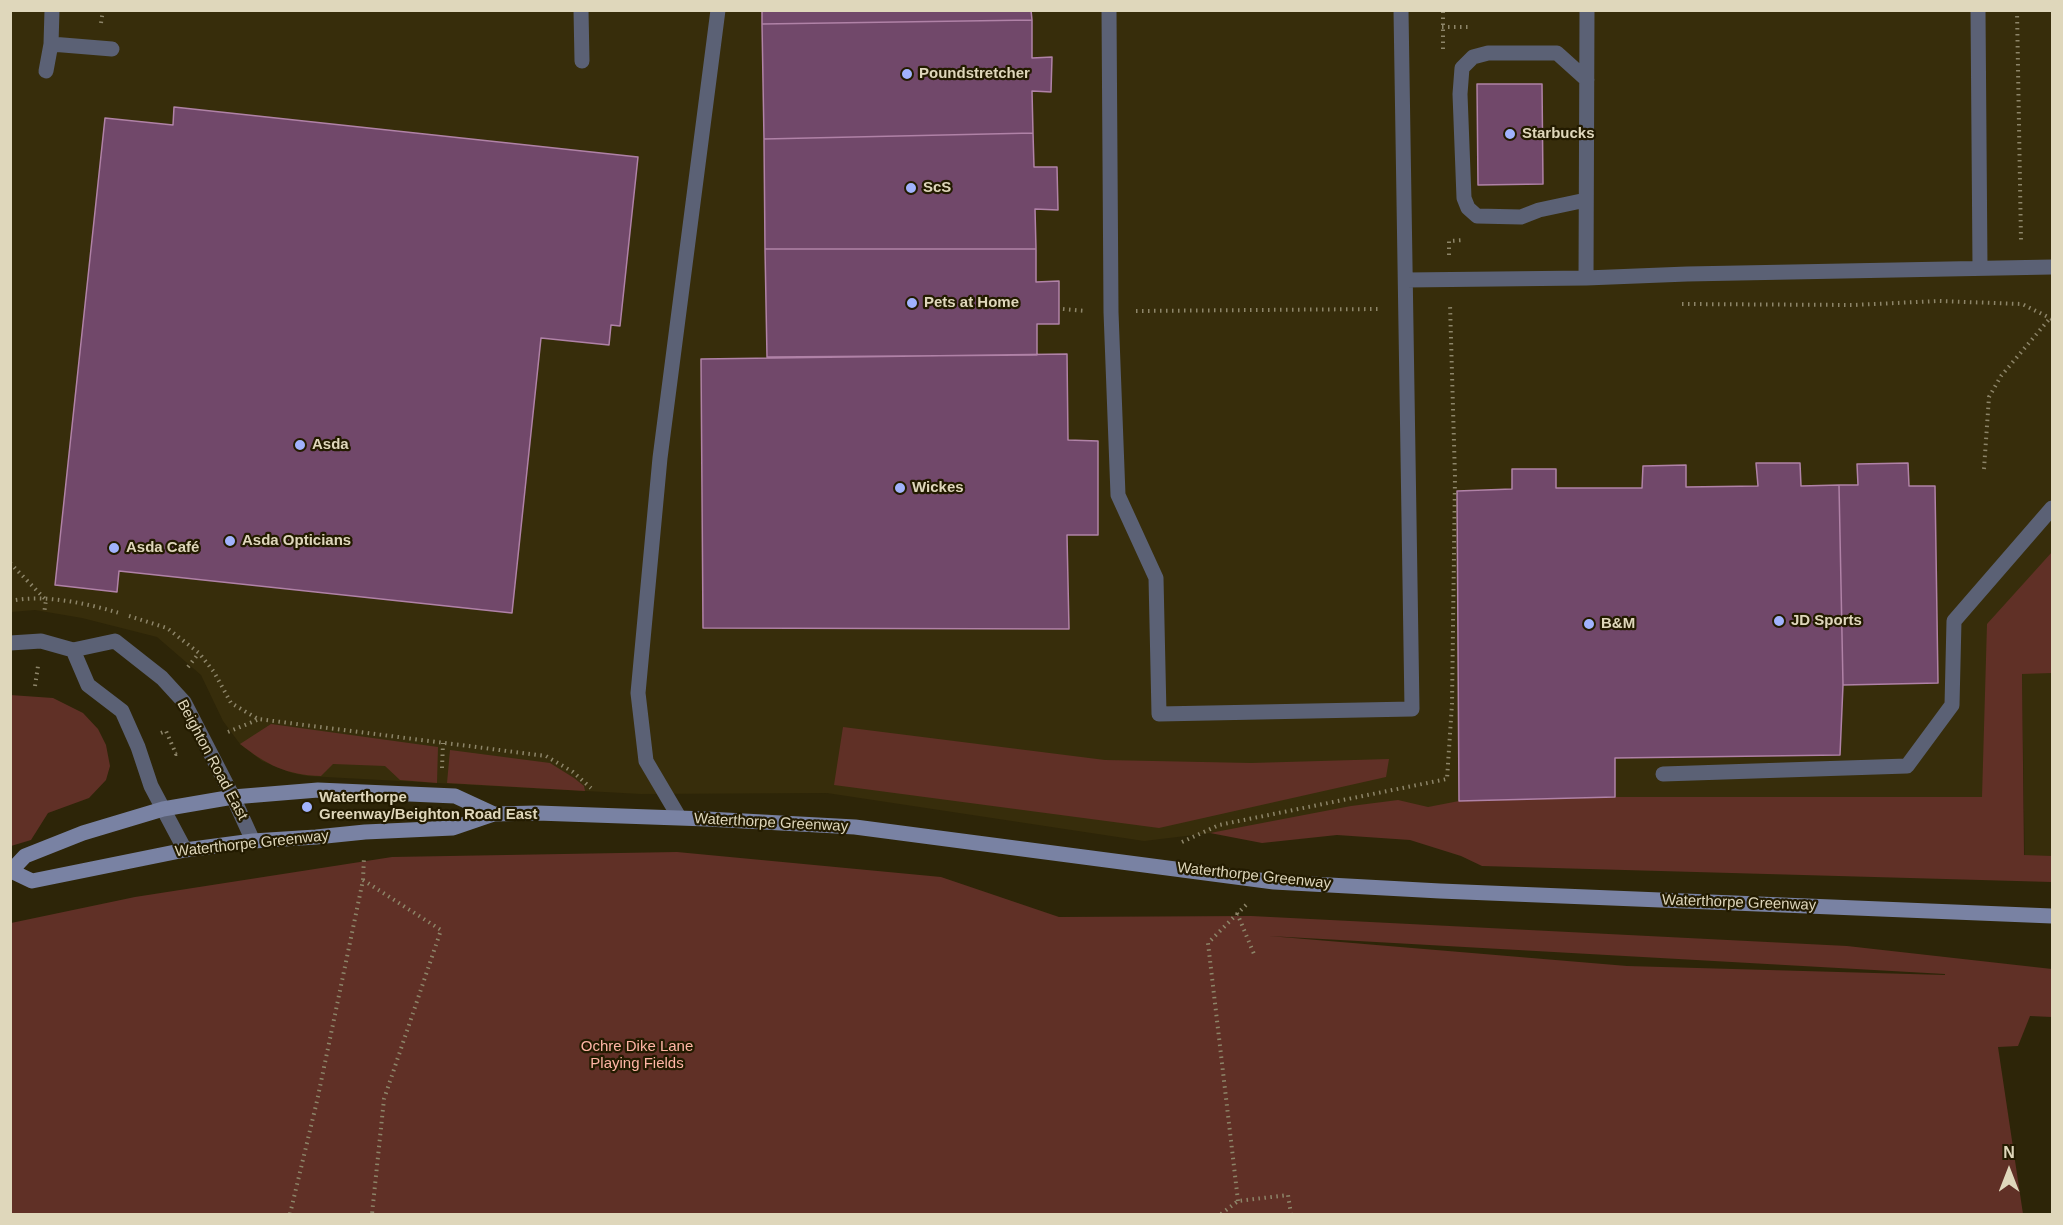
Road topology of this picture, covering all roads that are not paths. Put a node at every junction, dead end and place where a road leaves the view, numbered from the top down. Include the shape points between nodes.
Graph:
1 (52, 10) edge
2 (581, 10) edge
3 (718, 10) edge
4 (1109, 10) edge
5 (1401, 10) edge
6 (1587, 10) edge
7 (1978, 10) edge
8 (51, 44) junction
9 (112, 49) dead end
10 (582, 61) dead end
11 (46, 71) dead end
12 (1587, 80) junction
13 (1586, 200) junction
14 (2052, 267) edge
15 (1980, 268) junction
16 (1586, 278) junction
17 (1406, 280) junction
18 (2052, 507) edge
19 (10, 643) edge
20 (73, 650) junction
21 (1663, 774) dead end
22 (233, 797) junction
23 (163, 809) junction
24 (494, 814) junction
25 (680, 817) junction
26 (253, 841) junction
27 (185, 850) junction
28 (11, 871) edge
29 (2052, 916) edge

1 - 8 street
2 - 10 street
3 - 25 street via 660,458 638,693 646,761
4 - 17 street via 1118,495 1156,578 1159,714 1412,709
5 - 17 street
6 - 12 street
7 - 15 street
8 - 9 street
8 - 11 street
12 - 13 street
12 - 13 street via 1557,53 1488,53 1473,57 1462,68 1460,94 1464,198 1477,216 1521,217
13 - 16 street
14 - 15 street
15 - 16 street
16 - 17 street
18 - 21 street via 1954,621 1952,705 1907,766
19 - 20 street, Beighton Road East via 41,641
20 - 22 street, Beighton Road East via 115,641 162,678 184,702
20 - 23 street via 88,685 122,711
22 - 23 street, Waterthorpe Greenway
22 - 24 street, Waterthorpe Greenway via 318,790 455,796
22 - 26 street, Beighton Road East
23 - 27 street
23 - 28 street, Waterthorpe Greenway via 46,847 25,856
24 - 25 street, Waterthorpe Greenway
24 - 26 street, Waterthorpe Greenway via 453,828
25 - 29 street, Waterthorpe Greenway via 855,827 1274,882
26 - 27 street, Waterthorpe Greenway
27 - 28 street, Waterthorpe Greenway via 32,880

